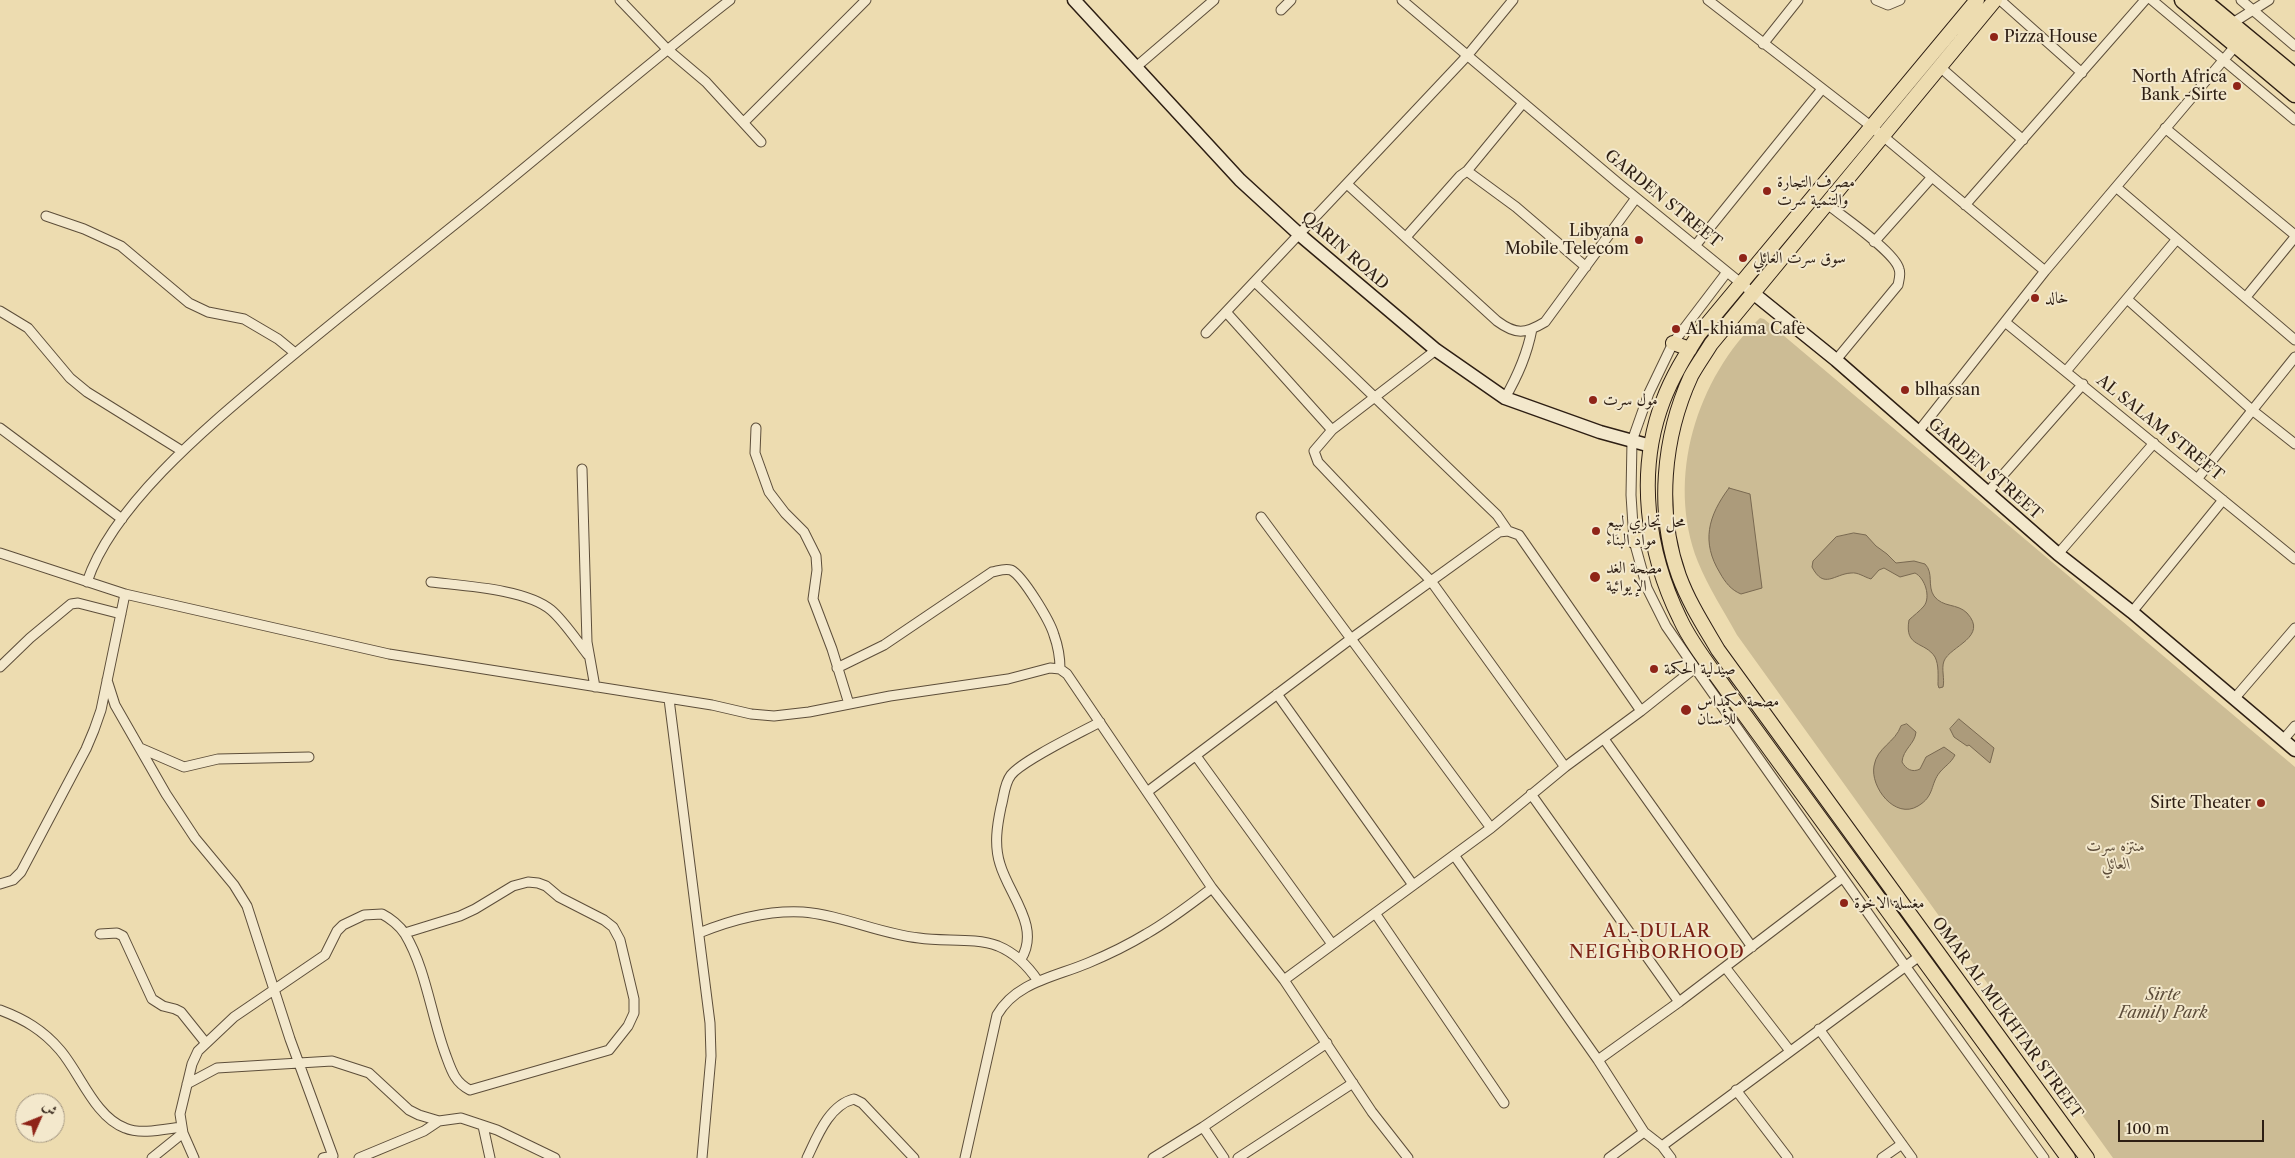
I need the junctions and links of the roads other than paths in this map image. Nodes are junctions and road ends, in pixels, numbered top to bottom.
1 (620, 0) edge
2 (730, 0) edge
3 (866, 0) edge
4 (1074, 0) edge
5 (1214, 0) edge
6 (1291, 0) edge
7 (1402, 0) edge
8 (1513, 0) edge
9 (1708, 0) edge
10 (1798, 0) edge
11 (1876, 0) edge
12 (1900, 0) edge
13 (1978, 0) edge
14 (1995, 0) edge
15 (2000, 0) edge
16 (2146, 0) edge
17 (2152, 0) edge
18 (2183, 0) edge
19 (2202, 0) edge
20 (2241, 0) edge
21 (2269, 0) edge
22 (1281, 10) dead end
23 (2253, 10) junction
24 (2231, 24) junction
25 (1763, 44) junction
26 (2236, 44) junction
27 (2295, 46) edge
28 (667, 49) junction
29 (1467, 56) junction
30 (2225, 60) junction
31 (1136, 67) junction
32 (1940, 67) junction
33 (2082, 73) junction
34 (2295, 77) edge
35 (1822, 89) junction
36 (2295, 94) edge
37 (1523, 103) junction
38 (2295, 120) edge
39 (744, 122) junction
40 (2165, 128) junction
41 (1877, 132) junction
42 (2023, 140) junction
43 (761, 142) dead end
44 (1468, 170) junction
45 (1932, 177) junction
46 (1825, 183) junction
47 (1347, 184) junction
48 (2116, 187) junction
49 (1836, 192) junction
50 (1636, 198) junction
51 (1827, 204) junction
52 (1964, 204) junction
53 (46, 216) dead end
54 (1300, 235) junction
55 (2295, 236) edge
56 (1406, 237) junction
57 (2177, 239) junction
58 (1874, 242) junction
59 (1695, 246) junction
60 (1586, 267) junction
61 (2045, 271) junction
62 (1727, 272) junction
63 (1255, 282) junction
64 (1741, 283) junction
65 (1753, 293) junction
66 (2246, 297) junction
67 (2127, 299) junction
68 (0, 311) edge
69 (1226, 312) junction
70 (2006, 322) junction
71 (1532, 329) junction
72 (1206, 333) dead end
73 (2295, 340) edge
74 (1673, 342) junction
75 (1690, 349) junction
76 (1436, 350) junction
77 (295, 353) junction
78 (2295, 357) edge
79 (1836, 360) junction
80 (2067, 370) junction
81 (2083, 384) junction
82 (1375, 397) junction
83 (1505, 398) junction
84 (2252, 410) junction
85 (0, 428) edge
86 (756, 428) dead end
87 (1332, 430) junction
88 (1918, 432) junction
89 (1632, 441) junction
90 (2154, 443) junction
91 (2295, 444) edge
92 (1651, 446) junction
93 (182, 451) junction
94 (582, 469) dead end
95 (2198, 478) junction
96 (1988, 492) junction
97 (2223, 500) junction
98 (1261, 517) dead end
99 (122, 519) junction
100 (1508, 531) junction
101 (1652, 538) junction
102 (1634, 541) junction
103 (0, 553) edge
104 (2058, 554) junction
105 (2295, 559) edge
106 (87, 582) junction
107 (431, 582) dead end
108 (1431, 582) junction
109 (125, 594) junction
110 (2132, 612) junction
111 (121, 614) junction
112 (2295, 628) edge
113 (1352, 638) junction
114 (589, 655) junction
115 (0, 667) edge
116 (838, 668) junction
117 (1695, 668) junction
118 (1060, 669) junction
119 (107, 680) junction
120 (595, 687) junction
121 (1277, 694) junction
122 (669, 699) junction
123 (2234, 699) junction
124 (849, 704) junction
125 (1641, 711) junction
126 (1100, 722) junction
127 (2295, 726) edge
128 (1604, 740) junction
129 (2284, 740) junction
130 (139, 748) junction
131 (2295, 750) edge
132 (1196, 756) junction
133 (309, 757) dead end
134 (1565, 767) junction
135 (1147, 792) junction
136 (1531, 794) junction
137 (1491, 828) junction
138 (1454, 855) junction
139 (1842, 878) junction
140 (1, 882) edge
141 (1413, 885) junction
142 (1212, 888) junction
143 (1375, 912) junction
144 (699, 932) junction
145 (404, 933) junction
146 (100, 934) dead end
147 (1332, 944) junction
148 (1752, 947) junction
149 (1921, 955) junction
150 (1021, 959) junction
151 (1725, 967) junction
152 (1906, 967) junction
153 (1284, 980) junction
154 (1038, 981) junction
155 (274, 990) junction
156 (1679, 1002) junction
157 (0, 1010) edge
158 (1819, 1029) junction
159 (205, 1042) junction
160 (1327, 1043) junction
161 (1790, 1051) junction
162 (1598, 1060) junction
163 (300, 1064) junction
164 (1353, 1083) junction
165 (187, 1084) junction
166 (1736, 1090) junction
167 (1504, 1103) dead end
168 (439, 1121) junction
169 (483, 1126) junction
170 (1203, 1127) junction
171 (182, 1130) junction
172 (1644, 1132) junction
173 (1902, 1144) junction
174 (1662, 1146) junction
175 (338, 1157) edge
176 (152, 1158) edge
177 (194, 1158) edge
178 (323, 1158) edge
179 (359, 1158) edge
180 (490, 1158) edge
181 (554, 1158) edge
182 (702, 1158) edge
183 (807, 1158) edge
184 (914, 1158) edge
185 (966, 1158) edge
186 (1153, 1158) edge
187 (1224, 1158) edge
188 (1238, 1158) edge
189 (1408, 1158) edge
190 (1609, 1158) edge
191 (1671, 1158) edge
192 (1788, 1158) edge
193 (1882, 1158) edge
194 (1912, 1158) edge
195 (2044, 1158) edge
196 (2068, 1158) edge
197 (2087, 1158) edge

1 - 28 street
2 - 28 street
3 - 39 street
4 - 31 main road, QARIN ROAD
5 - 31 street
6 - 22 street
7 - 29 street, GARDEN STREET
8 - 29 street
9 - 25 street
10 - 25 street
11 - 12 street
13 - 41 main road
14 - 32 main road, OMAR AL MUKHTAR STREET
15 - 33 street
16 - 33 street
17 - 30 street
18 - 26 highway
19 - 24 highway
20 - 23 street
21 - 23 street
23 - 24 street
23 - 27 street
24 - 34 highway
25 - 35 street
26 - 30 street
26 - 36 highway
28 - 39 street
28 - 77 street
29 - 37 street, GARDEN STREET
29 - 47 street
30 - 38 street
30 - 40 street
31 - 54 main road, QARIN ROAD
32 - 41 main road, OMAR AL MUKHTAR STREET
32 - 42 street
33 - 42 street
35 - 41 street
35 - 59 street
37 - 44 street
37 - 50 street, GARDEN STREET
39 - 43 street
40 - 48 street
40 - 55 street
41 - 45 street
41 - 46 main road
41 - 49 main road, OMAR AL MUKHTAR STREET
42 - 52 street
44 - 56 street
44 - 60 street
45 - 52 street
45 - 58 street
46 - 49 main road
46 - 64 main road
47 - 54 street
47 - 56 street
48 - 57 street
48 - 61 street
49 - 51 main road, OMAR AL MUKHTAR STREET
50 - 59 street, GARDEN STREET
50 - 60 street
51 - 58 street
51 - 65 main road, OMAR AL MUKHTAR STREET
52 - 61 street
53 - 77 street
54 - 63 street
54 - 76 main road, QARIN ROAD
55 - 66 street
56 - 71 street
57 - 66 street
57 - 67 street
58 - 79 street
59 - 62 street, GARDEN STREET
60 - 71 street
61 - 70 street
62 - 64 street, GARDEN STREET
62 - 74 street
63 - 69 street
63 - 82 street
64 - 65 street, GARDEN STREET
64 - 75 main road
65 - 79 main road, GARDEN STREET
65 - 197 main road, OMAR AL MUKHTAR STREET
66 - 73 street
67 - 80 street
67 - 84 street
68 - 93 street
69 - 72 street
69 - 87 street
70 - 80 street, AL SALAM STREET
70 - 88 street
71 - 83 street
74 - 75 main road
74 - 89 street
75 - 92 main road
76 - 82 street
76 - 83 main road, QARIN ROAD
77 - 93 street
78 - 84 street
79 - 88 main road, GARDEN STREET
80 - 81 street, AL SALAM STREET
81 - 90 street, AL SALAM STREET
81 - 96 street
82 - 87 street
82 - 100 street
83 - 89 main road, QARIN ROAD
84 - 91 street
84 - 95 street
85 - 99 street
86 - 116 street
87 - 108 street
88 - 96 main road, GARDEN STREET
89 - 92 main road, QARIN ROAD
89 - 102 street
90 - 95 street, AL SALAM STREET
90 - 104 street
92 - 101 main road
93 - 99 street
94 - 114 street
95 - 97 street, AL SALAM STREET
96 - 104 main road, GARDEN STREET
97 - 105 street, AL SALAM STREET
97 - 110 street
98 - 113 street
99 - 106 street
100 - 108 street
100 - 125 street
101 - 102 main road
101 - 149 main road
102 - 117 street
103 - 106 street
104 - 110 main road, GARDEN STREET
106 - 109 street
107 - 114 street
108 - 113 street
108 - 134 street
109 - 111 street
109 - 120 street
110 - 123 main road, GARDEN STREET
111 - 115 street
111 - 119 street
112 - 123 street
113 - 121 street
113 - 137 street
114 - 120 street
116 - 118 street
116 - 124 street
117 - 125 street
117 - 139 street
118 - 124 street
118 - 126 street
119 - 130 street
119 - 140 street
120 - 122 street
121 - 132 street
121 - 141 street
122 - 124 street
122 - 144 street
123 - 129 main road, GARDEN STREET
125 - 128 street
126 - 135 street
126 - 150 street
127 - 129 street
128 - 134 street
128 - 148 street
129 - 131 main road, GARDEN STREET
130 - 133 street
130 - 155 street
132 - 135 street
132 - 147 street
134 - 136 street
135 - 142 street
136 - 137 street
136 - 156 street
137 - 138 street
138 - 141 street
138 - 162 street
139 - 148 street
139 - 152 street
141 - 143 street
142 - 153 street
142 - 154 street
143 - 147 street
143 - 167 street
144 - 150 street
144 - 182 street
145 - 145 street
145 - 155 street
146 - 159 street
147 - 153 street
148 - 151 street
149 - 152 street
149 - 196 main road
150 - 154 street
151 - 156 street
151 - 161 street
152 - 158 street
152 - 195 street
153 - 160 street
154 - 185 street
155 - 159 street
155 - 163 street
156 - 162 street
157 - 171 street
158 - 161 street
158 - 173 street
159 - 165 street
160 - 164 street
160 - 170 street
161 - 166 street
162 - 172 street
163 - 165 street
163 - 168 street
163 - 175 street
164 - 188 street
164 - 189 street
165 - 171 street
166 - 174 street
166 - 192 street
168 - 169 street
168 - 179 street
169 - 180 street
169 - 181 street
170 - 186 street
170 - 187 street
171 - 176 street
171 - 177 street
172 - 174 street
172 - 190 street
173 - 193 street
173 - 194 street
174 - 191 street
175 - 178 street
183 - 184 street

